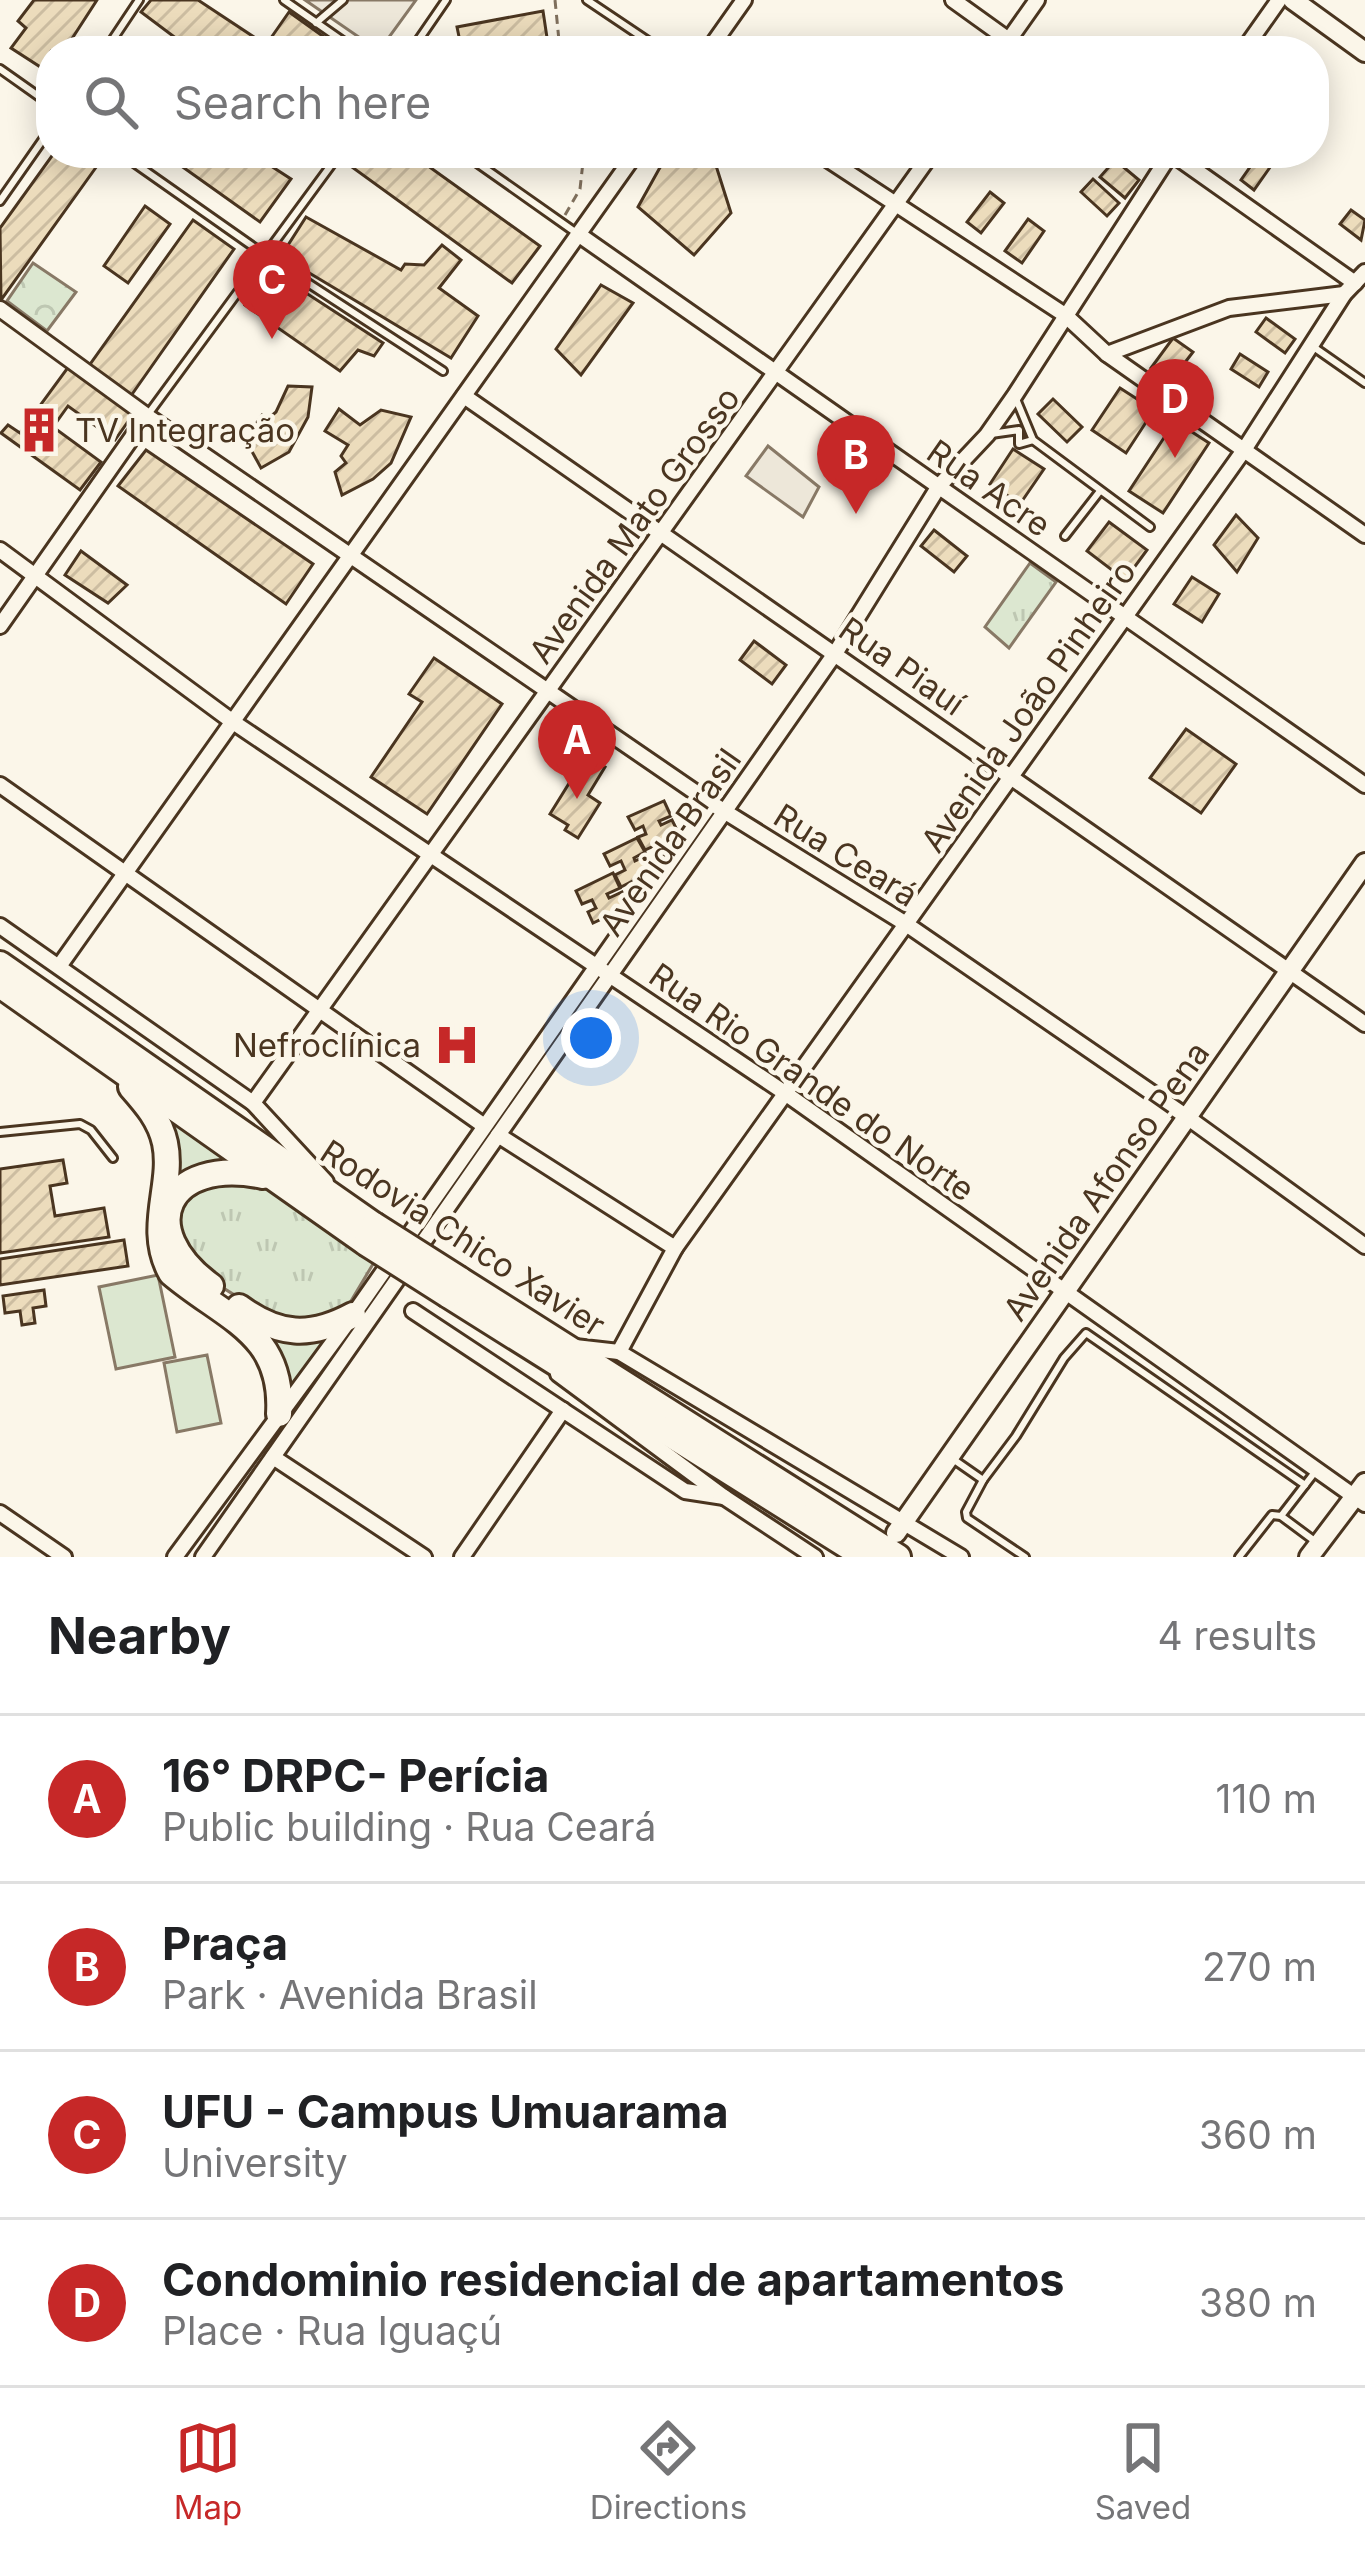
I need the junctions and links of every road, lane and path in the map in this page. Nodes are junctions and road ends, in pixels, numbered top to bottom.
1 (139, 0) edge
2 (284, 0) edge
3 (343, 0) edge
4 (446, 0) edge
5 (555, 0) edge
6 (587, 0) edge
7 (744, 0) edge
8 (953, 0) edge
9 (1037, 0) edge
10 (1280, 0) edge
11 (1293, 0) edge
12 (316, 22) junction
13 (115, 36) edge
14 (336, 36) edge
15 (421, 36) edge
16 (559, 36) edge
17 (642, 36) edge
18 (719, 36) edge
19 (995, 36) edge
20 (1011, 36) edge
21 (1254, 36) edge
22 (1365, 52) edge
23 (0, 70) edge
24 (36, 95) edge
25 (36, 149) edge
26 (140, 168) edge
27 (329, 168) edge
28 (485, 168) edge
29 (582, 168) edge
30 (625, 168) edge
31 (840, 168) edge
32 (922, 168) edge
33 (1161, 168) edge
34 (1192, 168) edge
35 (0, 201) edge
36 (896, 207) junction
37 (562, 222) junction
38 (578, 234) junction
39 (265, 255) junction
40 (1357, 285) edge
41 (0, 309) edge
42 (1065, 315) junction
43 (1312, 345) junction
44 (1107, 354) junction
45 (442, 370) dead end
46 (777, 373) junction
47 (1365, 383) edge
48 (1015, 395) junction
49 (464, 396) junction
50 (147, 416) junction
51 (987, 435) junction
52 (1033, 440) junction
53 (1244, 450) junction
54 (939, 486) junction
55 (1101, 491) junction
56 (1150, 527) dead end
57 (662, 532) junction
58 (1365, 535) edge
59 (1066, 536) dead end
60 (0, 550) edge
61 (352, 554) junction
62 (37, 577) junction
63 (1125, 616) junction
64 (0, 626) edge
65 (836, 652) junction
66 (550, 689) junction
67 (233, 722) junction
68 (1011, 776) junction
69 (0, 785) edge
70 (1365, 785) edge
71 (718, 807) junction
72 (431, 854) junction
73 (1365, 862) edge
74 (124, 874) junction
75 (906, 924) junction
76 (0, 926) edge
77 (0, 964) edge
78 (60, 965) junction
79 (594, 965) junction
80 (1289, 971) junction
81 (610, 975) junction
82 (0, 985) edge
83 (0, 996) edge
84 (318, 1012) junction
85 (51, 1020) junction
86 (1365, 1024) edge
87 (105, 1059) junction
88 (785, 1094) junction
89 (253, 1103) junction
90 (1187, 1117) junction
91 (483, 1125) junction
92 (0, 1132) edge
93 (498, 1135) junction
94 (113, 1158) dead end
95 (273, 1178) junction
96 (350, 1208) junction
97 (370, 1234) junction
98 (1365, 1246) edge
99 (675, 1248) junction
100 (454, 1287) junction
101 (1066, 1292) junction
102 (412, 1311) dead end
103 (353, 1315) junction
104 (569, 1346) junction
105 (532, 1350) junction
106 (619, 1352) junction
107 (563, 1410) junction
108 (279, 1414) junction
109 (273, 1457) junction
110 (950, 1457) junction
111 (1318, 1470) junction
112 (983, 1480) junction
113 (1305, 1485) junction
114 (1362, 1494) edge
115 (724, 1497) junction
116 (0, 1513) edge
117 (1281, 1516) junction
118 (900, 1538) edge
119 (1314, 1550) edge
120 (64, 1557) edge
121 (175, 1557) edge
122 (203, 1557) edge
123 (424, 1557) edge
124 (462, 1557) edge
125 (815, 1557) edge
126 (865, 1557) edge
127 (962, 1557) edge
128 (1024, 1557) edge
129 (1239, 1557) edge

1 - 13 lane
2 - 12 lane
3 - 12 lane
4 - 15 lane
5 - 16 path
6 - 17 lane
7 - 18 street
8 - 19 street
9 - 20 street
10 - 21 street
11 - 22 street
12 - 14 lane
23 - 24 lane
25 - 35 lane
26 - 39 lane
27 - 39 lane
28 - 37 lane, Rua Acre
29 - 37 path
30 - 38 street
31 - 36 street
32 - 36 street, Avenida Mato Grosso
33 - 42 street, Avenida Brasil
34 - 40 street
36 - 42 street
36 - 46 street, Avenida Mato Grosso
37 - 38 lane, Rua Acre
38 - 46 street, Rua Acre
38 - 49 street
39 - 45 lane
39 - 50 lane
40 - 43 street, Avenida João Pinheiro
40 - 44 street
41 - 50 street, Rua Ceará
42 - 44 street
42 - 48 street, Avenida Brasil
43 - 47 lane
43 - 53 street, Avenida João Pinheiro
44 - 53 street
46 - 54 street, Rua Acre
46 - 57 street, Avenida Mato Grosso
48 - 51 street, Avenida Brasil
48 - 52 lane
49 - 57 street, Rua Piauí
49 - 61 street
50 - 61 street, Rua Ceará
50 - 62 street
51 - 52 lane
51 - 54 street, Avenida Brasil
52 - 55 lane
53 - 58 street
53 - 63 street, Avenida João Pinheiro
54 - 63 street, Rua Acre
54 - 65 street, Avenida Brasil
55 - 56 lane
55 - 59 lane
57 - 65 street, Rua Piauí
57 - 66 street, Avenida Mato Grosso
60 - 62 street, Rua Rio Grande do Norte
61 - 66 street, Rua Ceará
61 - 67 street
62 - 64 street
62 - 67 street, Rua Rio Grande do Norte
63 - 68 street, Avenida João Pinheiro
63 - 70 street, Rua Acre
65 - 68 street, Rua Piauí
65 - 71 street, Avenida Brasil
66 - 71 street, Rua Ceará
66 - 72 street, Avenida Mato Grosso
67 - 72 street, Rua Rio Grande do Norte
67 - 74 street
68 - 75 street, Avenida João Pinheiro
68 - 80 street, Rua Piauí
69 - 74 street
71 - 75 street, Rua Ceará
71 - 79 street, Avenida Brasil
71 - 81 street, Avenida Brasil
72 - 79 street, Rua Rio Grande do Norte
72 - 84 street, Avenida Mato Grosso
73 - 80 street, Avenida Afonso Pena
74 - 78 street
74 - 84 street
75 - 88 street, Avenida João Pinheiro
75 - 90 street, Rua Ceará
76 - 78 street
77 - 96 highway, Rodovia Chico Xavier
78 - 89 street
79 - 81 street, Rua Rio Grande do Norte
79 - 91 street, Avenida Brasil
80 - 86 street, Rua Piauí
80 - 90 street, Avenida Afonso Pena
81 - 88 street, Rua Rio Grande do Norte
81 - 93 street, Avenida Brasil
82 - 85 highway, Rodovia Chico Xavier
83 - 85 highway
84 - 89 street, Avenida Mato Grosso
84 - 91 street
85 - 87 highway, Rodovia Chico Xavier
87 - 95 highway, Rodovia Chico Xavier
87 - 108 highway
88 - 99 street, Avenida João Pinheiro
88 - 101 street, Rua Rio Grande do Norte
89 - 96 street
90 - 98 street, Rua Ceará
90 - 101 street, Avenida Afonso Pena
91 - 103 street, Avenida Brasil
92 - 94 lane
93 - 99 street
93 - 109 street, Avenida Brasil
95 - 97 highway, Rodovia Chico Xavier
95 - 103 highway
96 - 97 highway, Rodovia Chico Xavier
97 - 100 highway, Rodovia Chico Xavier, bridge
99 - 106 street, Avenida João Pinheiro
100 - 104 highway, Rodovia Chico Xavier
100 - 105 highway, Rodovia Chico Xavier
101 - 110 street, Avenida Afonso Pena
101 - 111 street, Rua Rio Grande do Norte
102 - 107 street
103 - 108 street, Avenida Brasil
104 - 106 street
104 - 118 highway, Rodovia Chico Xavier
105 - 115 street
105 - 126 highway, Rodovia Chico Xavier
106 - 118 street
107 - 115 street
107 - 124 street
108 - 121 street, Avenida Brasil
109 - 122 street, Avenida Brasil
109 - 123 street
110 - 112 lane
110 - 118 street, Avenida Afonso Pena
111 - 113 lane
111 - 114 street, Rua Rio Grande do Norte
112 - 113 lane
112 - 128 lane
113 - 117 lane
114 - 119 street
115 - 125 street
116 - 120 street
117 - 119 lane
117 - 129 lane
118 - 127 street

